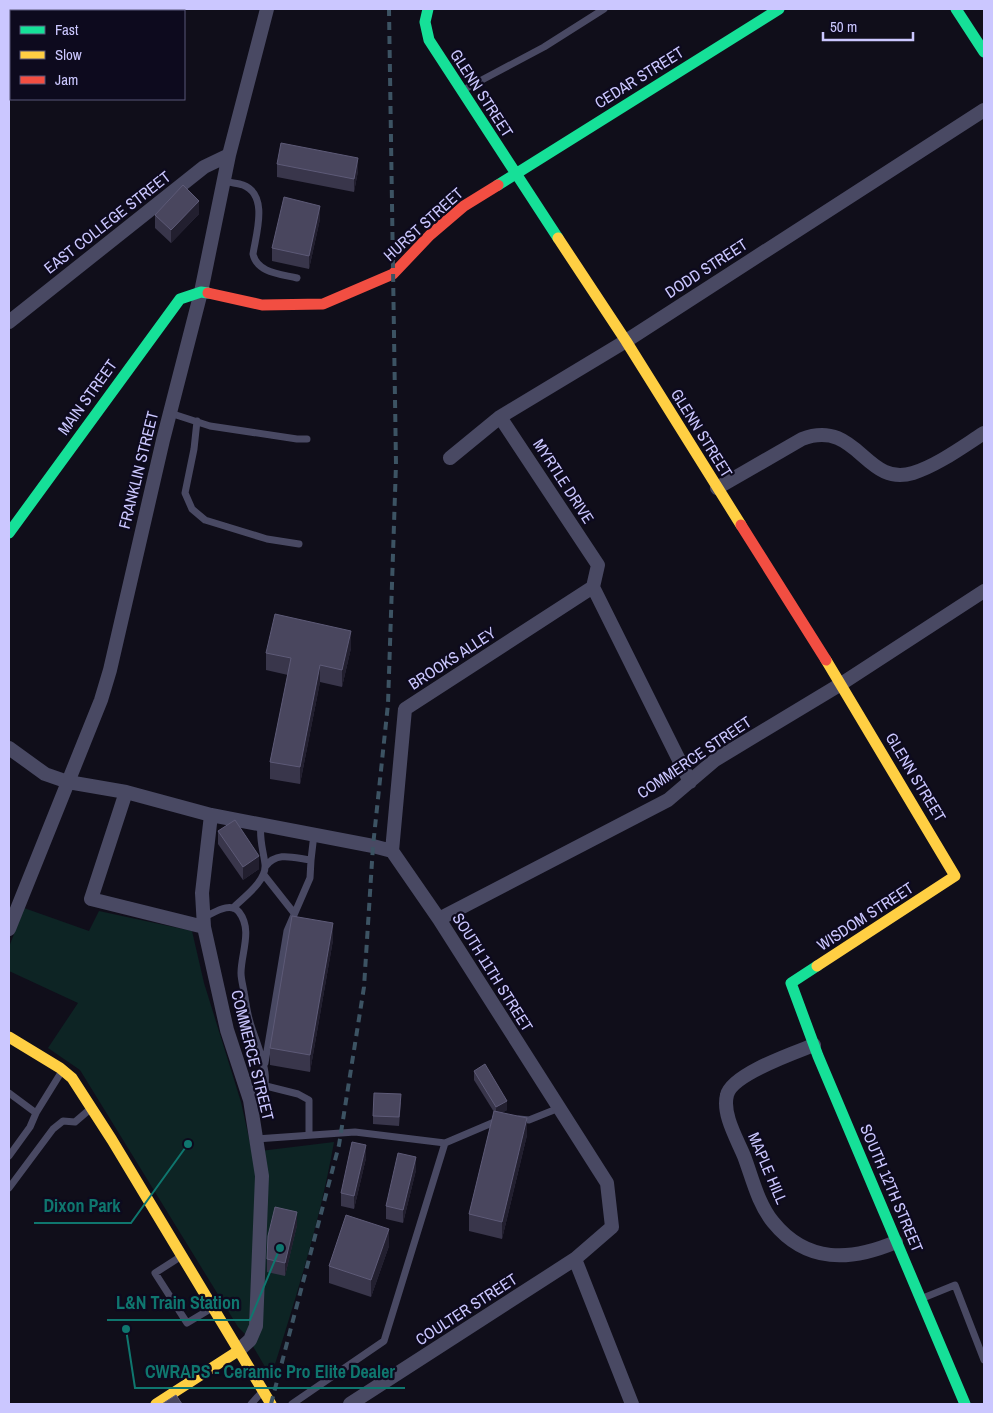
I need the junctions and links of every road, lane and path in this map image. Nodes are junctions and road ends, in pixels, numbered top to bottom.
1 (267, 9) edge
2 (428, 9) edge
3 (604, 9) edge
4 (779, 9) edge
5 (956, 9) edge
6 (984, 52) edge
7 (461, 91) junction
8 (984, 110) edge
9 (229, 155) junction
10 (516, 173) junction
11 (224, 181) junction
12 (297, 278) dead end
13 (201, 292) junction
14 (9, 322) edge
15 (626, 341) junction
16 (170, 413) junction
17 (500, 417) junction
18 (197, 421) junction
19 (984, 433) edge
20 (307, 439) dead end
21 (450, 458) dead end
22 (717, 488) junction
23 (10, 529) edge
24 (299, 544) dead end
25 (593, 587) junction
26 (984, 592) edge
27 (841, 684) junction
28 (9, 748) edge
29 (68, 782) junction
30 (690, 782) junction
31 (126, 792) junction
32 (211, 815) junction
33 (261, 824) junction
34 (314, 834) junction
35 (392, 851) junction
36 (311, 860) junction
37 (266, 866) junction
38 (264, 875) junction
39 (955, 876) joint
40 (233, 908) junction
41 (294, 914) junction
42 (439, 919) junction
43 (204, 922) junction
44 (9, 929) edge
45 (791, 983) joint
46 (9, 1036) edge
47 (814, 1045) junction
48 (265, 1066) junction
49 (63, 1070) junction
50 (266, 1086) junction
51 (9, 1094) edge
52 (250, 1100) junction
53 (558, 1108) junction
54 (92, 1109) junction
55 (36, 1113) junction
56 (309, 1136) junction
57 (256, 1139) junction
58 (445, 1143) junction
59 (9, 1156) edge
60 (9, 1188) edge
61 (896, 1242) junction
62 (182, 1256) junction
63 (575, 1259) junction
64 (921, 1299) junction
65 (213, 1308) junction
66 (238, 1351) junction
67 (984, 1360) edge
68 (263, 1391) junction
69 (156, 1404) edge
70 (251, 1404) edge
71 (271, 1404) edge
72 (292, 1404) edge
73 (350, 1404) edge
74 (632, 1404) edge
75 (965, 1404) edge

1 - 9 street, FRANKLIN STREET
2 - 7 street, GLENN STREET
3 - 7 lane
4 - 10 street, CEDAR STREET
5 - 6 street
7 - 10 street, GLENN STREET
8 - 15 street, DODD STREET
9 - 11 street, FRANKLIN STREET
9 - 14 street, EAST COLLEGE STREET
10 - 13 street, HURST STREET
10 - 15 street, GLENN STREET
11 - 12 lane
11 - 13 street, FRANKLIN STREET
13 - 16 street, FRANKLIN STREET
13 - 23 street, MAIN STREET
15 - 17 street, DODD STREET
15 - 22 street, GLENN STREET
16 - 18 lane
16 - 29 street, FRANKLIN STREET
17 - 21 street, DODD STREET
17 - 25 street, MYRTLE DRIVE
18 - 20 lane
18 - 24 lane
19 - 22 street
22 - 27 street, GLENN STREET
25 - 30 street
25 - 35 street, BROOKS ALLEY
26 - 27 street, COMMERCE STREET
27 - 30 street, COMMERCE STREET
27 - 39 street, GLENN STREET
28 - 29 street
29 - 31 street
29 - 44 street, FRANKLIN STREET
30 - 42 street, COMMERCE STREET
31 - 32 street
31 - 43 street
32 - 33 street
32 - 43 street, COMMERCE STREET
33 - 34 street
33 - 37 lane
34 - 35 street
34 - 36 lane
35 - 42 street, SOUTH 11TH STREET
36 - 37 lane
36 - 41 lane
37 - 38 lane
38 - 40 lane
38 - 41 lane
39 - 45 street, WISDOM STREET
40 - 43 lane
40 - 48 lane
41 - 48 lane
42 - 53 street, SOUTH 11TH STREET
43 - 52 street, COMMERCE STREET
45 - 47 street, SOUTH 12TH STREET
46 - 49 street
47 - 61 street, SOUTH 12TH STREET
47 - 61 street, MAPLE HILL
48 - 50 lane
49 - 54 street
49 - 55 lane
50 - 52 lane
50 - 56 lane
51 - 55 lane
52 - 57 street, COMMERCE STREET
53 - 58 lane
53 - 63 street, SOUTH 11TH STREET
54 - 60 lane
54 - 62 street
55 - 59 lane
56 - 57 lane
56 - 58 lane
57 - 66 street, COMMERCE STREET
58 - 72 lane
61 - 64 street, SOUTH 12TH STREET
62 - 65 street
62 - 65 lane
63 - 73 street, COULTER STREET
63 - 74 street
64 - 67 lane
64 - 75 street, SOUTH 12TH STREET
65 - 66 street
66 - 68 street
66 - 69 street, COMMERCE STREET
68 - 70 lane
68 - 71 street

